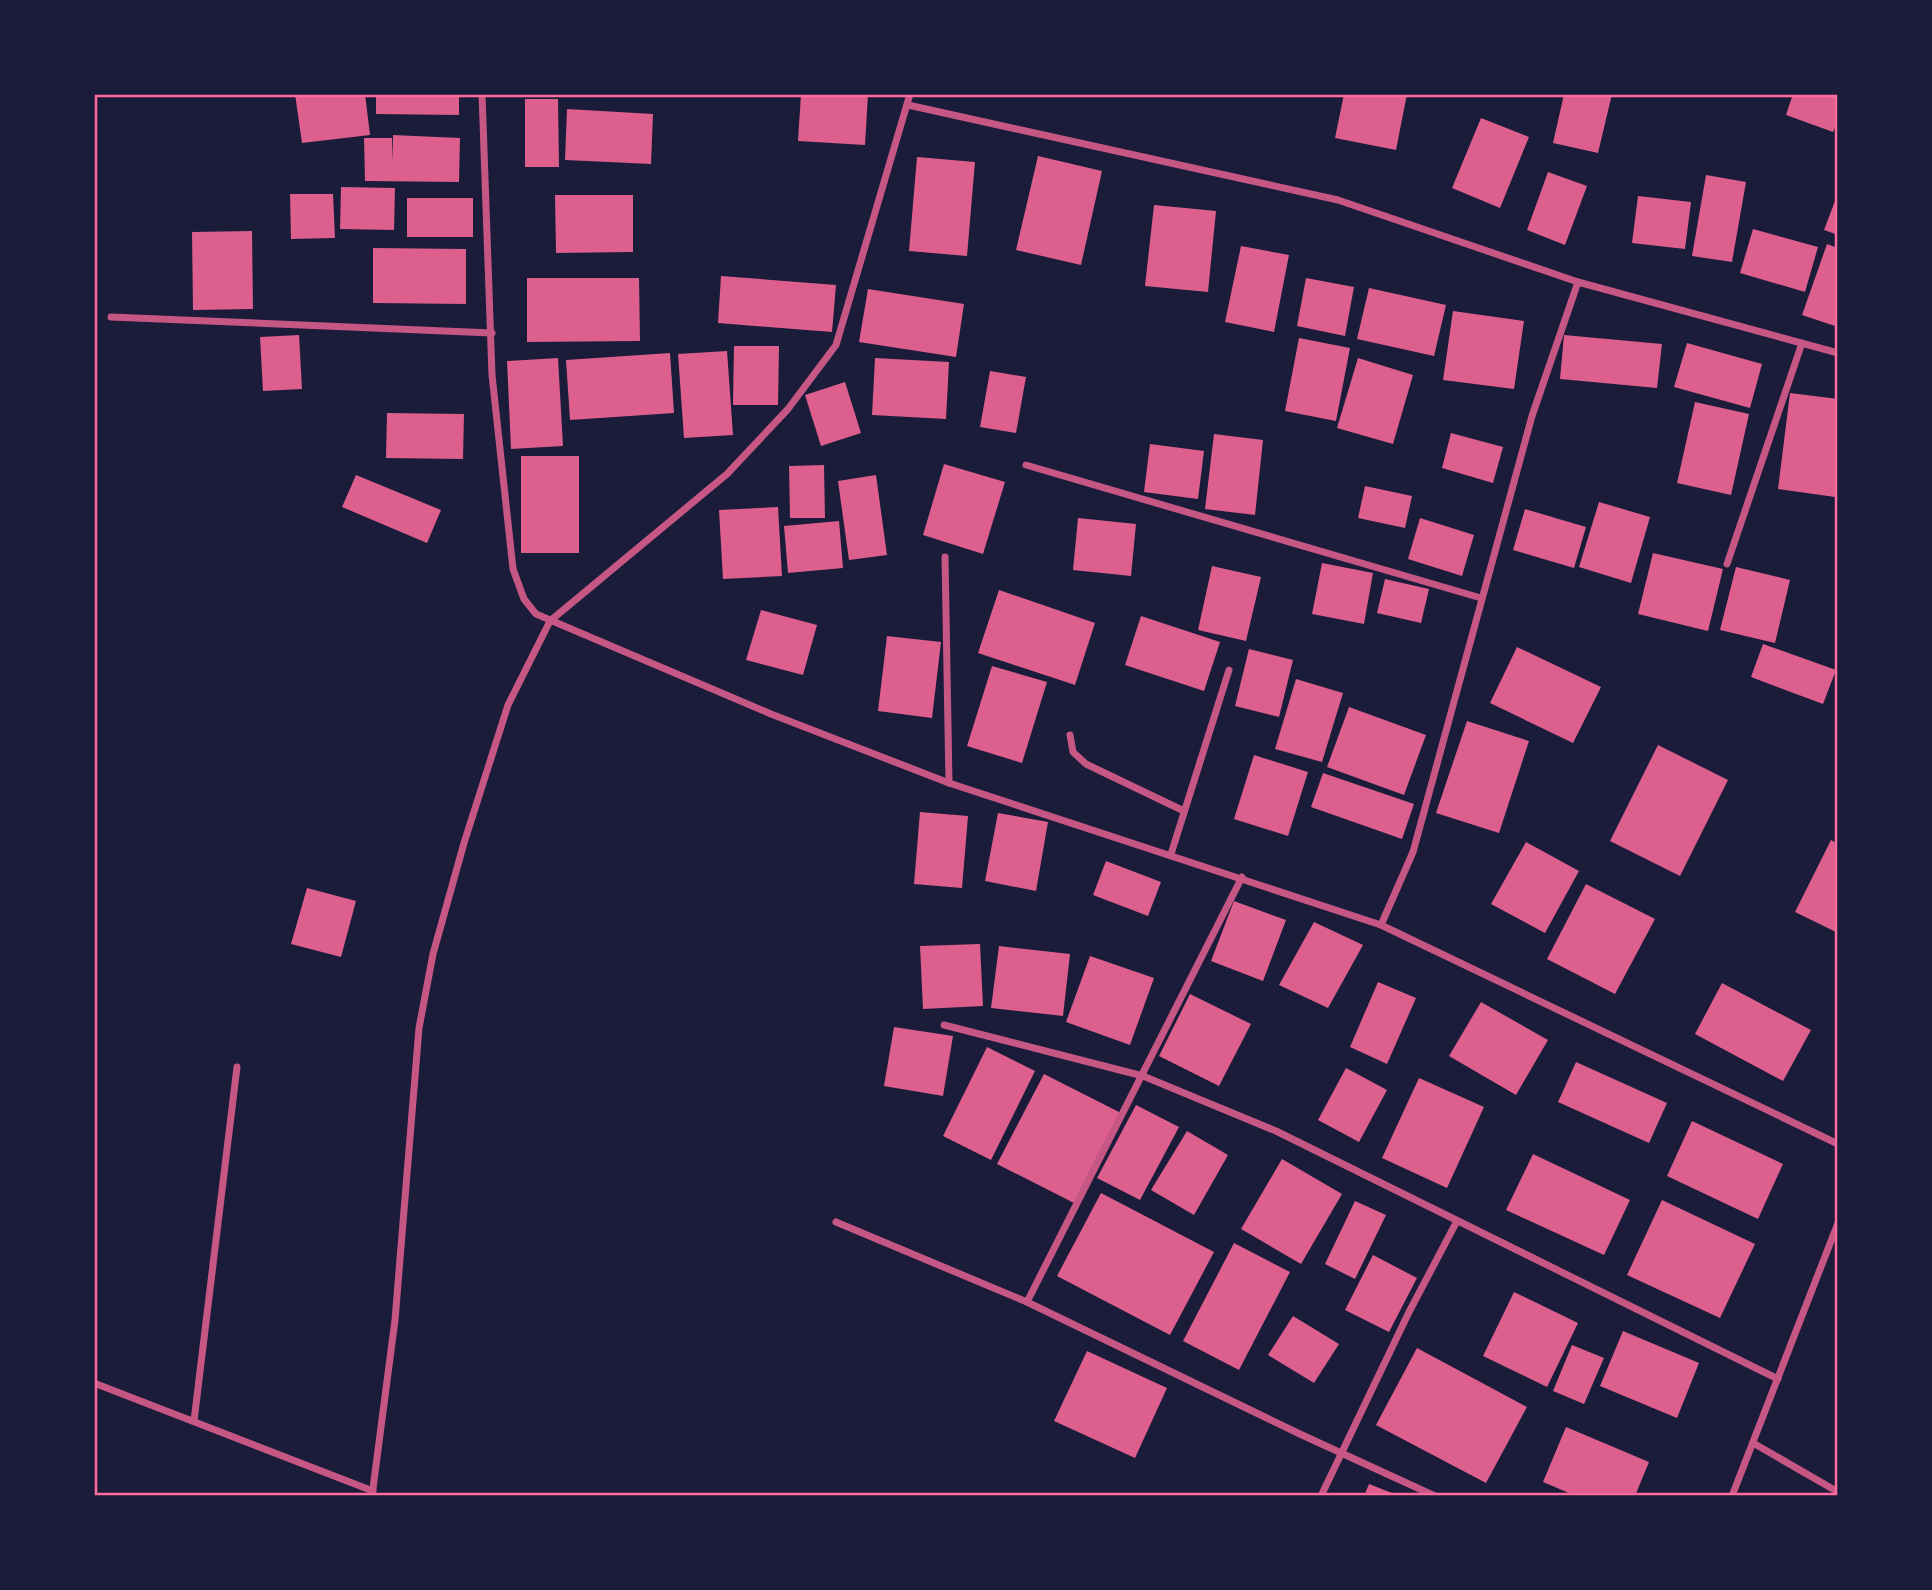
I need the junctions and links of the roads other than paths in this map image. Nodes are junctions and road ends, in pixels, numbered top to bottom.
1 (482, 94) edge
2 (910, 94) edge
3 (908, 105) junction
4 (1578, 282) junction
5 (111, 317) dead end
6 (492, 333) junction
7 (1802, 343) junction
8 (1838, 353) edge
9 (1026, 465) dead end
10 (945, 557) dead end
11 (1727, 564) dead end
12 (1481, 598) junction
13 (550, 621) junction
14 (1229, 670) dead end
15 (1070, 735) dead end
16 (949, 783) junction
17 (1184, 811) junction
18 (1171, 854) junction
19 (1242, 877) junction
20 (1381, 925) junction
21 (944, 1025) dead end
22 (237, 1067) dead end
23 (1143, 1076) junction
24 (1838, 1144) edge
25 (836, 1222) dead end
26 (1457, 1222) junction
27 (1838, 1223) edge
28 (1027, 1301) junction
29 (1778, 1379) junction
30 (94, 1382) edge
31 (194, 1421) junction
32 (1753, 1443) junction
33 (1342, 1453) junction
34 (1838, 1492) edge
35 (372, 1493) edge
36 (1321, 1496) edge
37 (1435, 1496) edge
38 (1732, 1496) edge

1 - 6 street
2 - 3 street
3 - 4 street
3 - 13 street
4 - 7 street
4 - 12 street
5 - 6 street
6 - 13 street
7 - 8 street
7 - 11 street
9 - 12 street
10 - 16 street
12 - 20 street
13 - 16 street
13 - 35 street
14 - 17 street
15 - 17 street
16 - 18 street
17 - 18 street
18 - 19 street
19 - 20 street
19 - 23 street
20 - 24 street
21 - 23 street
22 - 31 street
23 - 26 street
23 - 28 street
25 - 28 street
26 - 29 street
26 - 33 street
27 - 29 street
28 - 33 street
29 - 32 street
30 - 31 street
31 - 35 street
32 - 34 street
32 - 38 street
33 - 36 street
33 - 37 street

